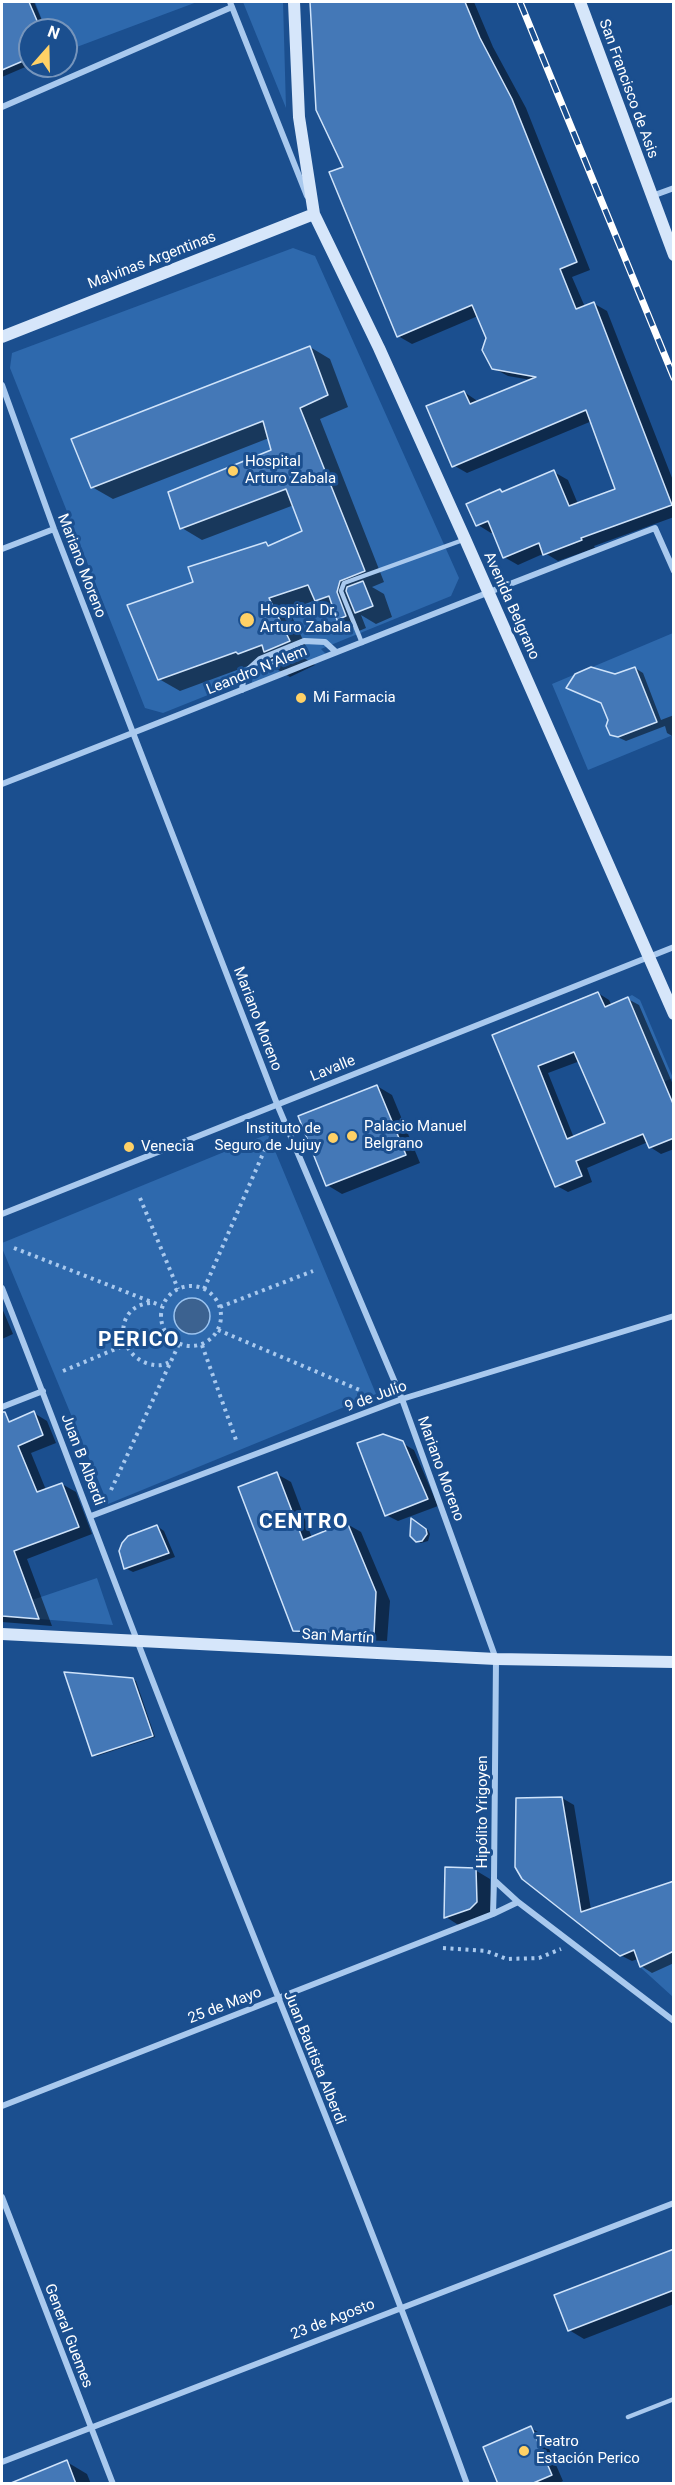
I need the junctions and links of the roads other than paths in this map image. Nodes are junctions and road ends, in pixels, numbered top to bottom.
1 (294, 2) edge
2 (580, 2) edge
3 (231, 4) edge
4 (2, 107) edge
5 (674, 188) edge
6 (651, 196) junction
7 (314, 214) junction
8 (674, 255) edge
9 (2, 337) edge
10 (2, 384) edge
11 (54, 529) junction
12 (465, 539) junction
13 (2, 549) edge
14 (674, 571) edge
15 (488, 591) junction
16 (362, 643) junction
17 (336, 652) junction
18 (242, 690) junction
19 (134, 733) junction
20 (2, 784) edge
21 (674, 947) edge
22 (648, 957) junction
23 (674, 1014) edge
24 (277, 1104) junction
25 (2, 1214) edge
26 (2, 1288) edge
27 (674, 1316) edge
28 (43, 1390) junction
29 (402, 1399) junction
30 (2, 1407) edge
31 (91, 1516) junction
32 (2, 1634) edge
33 (137, 1642) junction
34 (496, 1659) junction
35 (674, 1662) edge
36 (494, 1880) junction
37 (519, 1902) junction
38 (493, 1914) junction
39 (278, 1998) junction
40 (674, 2021) edge
41 (2, 2106) edge
42 (2, 2197) edge
43 (674, 2203) edge
44 (402, 2306) junction
45 (674, 2398) edge
46 (628, 2417) dead end
47 (91, 2428) junction
48 (2, 2463) edge
49 (113, 2484) edge
50 (466, 2484) edge

1 - 7 street, Avenida Belgrano
2 - 6 street, San Francisco de Asis
3 - 4 street
3 - 7 street
5 - 6 street
6 - 8 street, San Francisco de Asis
7 - 9 street, Malvinas Argentinas
7 - 12 street, Avenida Belgrano
10 - 11 street, Mariano Moreno
11 - 13 street
11 - 19 street, Mariano Moreno
12 - 15 street, Avenida Belgrano
12 - 16 lane
14 - 15 street, Leandro N Alem
15 - 16 street, Leandro N Alem
15 - 22 street, Avenida Belgrano
16 - 17 street, Leandro N Alem
17 - 18 street, Leandro N Alem
17 - 18 street
18 - 19 street, Leandro N Alem
19 - 20 street, Leandro N Alem
19 - 24 street, Mariano Moreno
21 - 22 street, Lavalle
22 - 23 street, Avenida Belgrano
22 - 24 street, Lavalle
24 - 25 street, Lavalle
24 - 29 street, Mariano Moreno
26 - 28 street, Juan B Alberdi
27 - 29 street, 9 de Julio
28 - 30 street
28 - 31 street, Juan B Alberdi
29 - 31 street, 9 de Julio
29 - 34 street, Mariano Moreno
31 - 33 street, Juan B Alberdi
32 - 33 street, San Martín
33 - 34 street, San Martín
33 - 39 street, Juan Bautista Alberdi
34 - 35 street, San Martín
34 - 36 street, Hipólito Yrigoyen
36 - 37 street, Hipólito Yrigoyen
36 - 38 street
37 - 38 street, 25 de Mayo
37 - 40 street, Hipólito Yrigoyen
38 - 39 street, 25 de Mayo
39 - 41 street, 25 de Mayo
39 - 44 street, Juan Bautista Alberdi
42 - 47 street, General Guemes
43 - 44 street, 23 de Agosto
44 - 47 street, 23 de Agosto
44 - 50 street, Juan Bautista Alberdi
45 - 46 lane
47 - 48 street, 23 de Agosto
47 - 49 street, General Guemes

